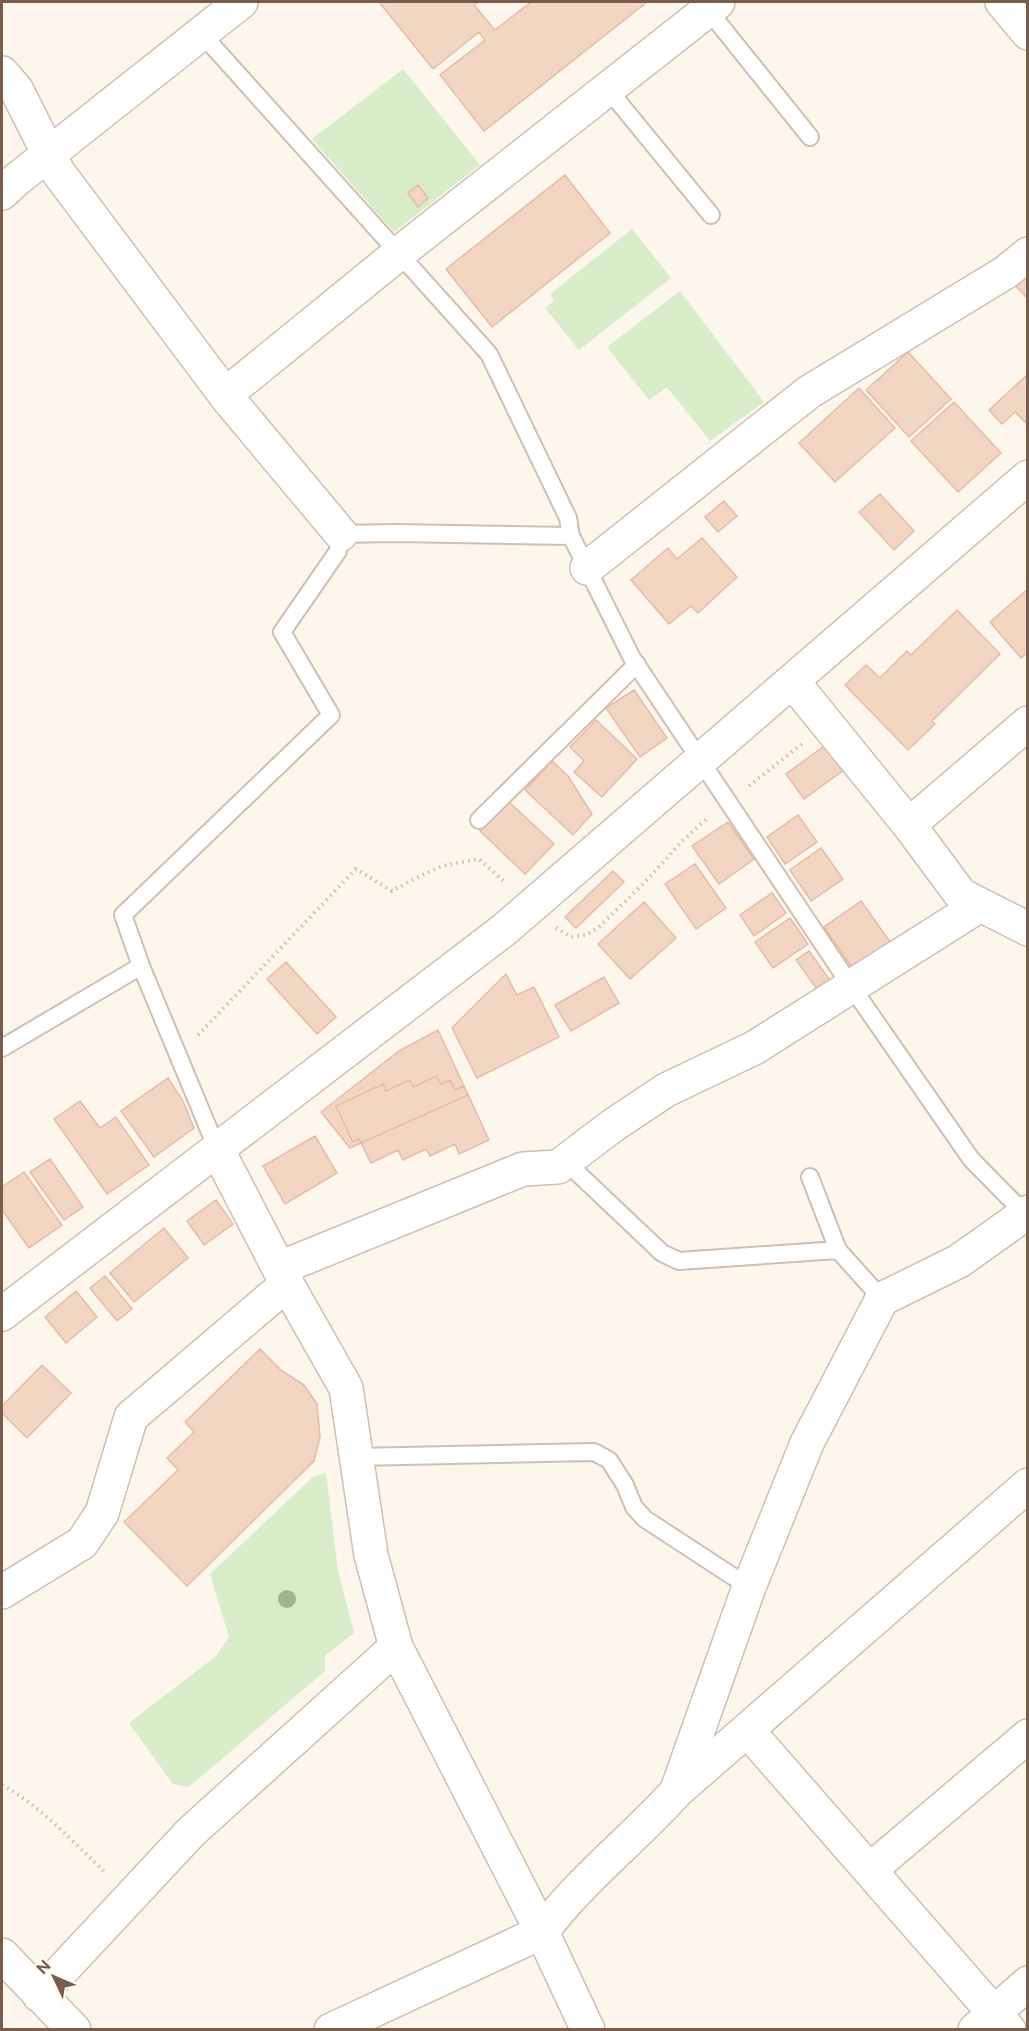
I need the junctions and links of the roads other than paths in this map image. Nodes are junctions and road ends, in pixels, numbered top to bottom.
1 (241, 2) edge
2 (1002, 2) edge
3 (713, 6) edge
4 (201, 33) junction
5 (1028, 33) edge
6 (2, 74) edge
7 (607, 88) junction
8 (810, 137) dead end
9 (50, 153) junction
10 (2, 194) edge
11 (711, 215) dead end
12 (398, 254) junction
13 (1028, 254) edge
14 (225, 395) junction
15 (1028, 477) edge
16 (341, 534) junction
17 (571, 536) junction
18 (587, 568) junction
19 (637, 664) junction
20 (793, 682) junction
21 (1028, 723) edge
22 (702, 761) junction
23 (479, 819) dead end
24 (909, 825) junction
25 (980, 905) junction
26 (1028, 929) edge
27 (141, 966) junction
28 (850, 986) junction
29 (2, 1048) edge
30 (217, 1149) junction
31 (566, 1162) junction
32 (810, 1177) dead end
33 (1026, 1213) edge
34 (838, 1250) junction
35 (283, 1276) junction
36 (882, 1299) junction
37 (2, 1314) edge
38 (356, 1457) junction
39 (1028, 1485) edge
40 (749, 1587) junction
41 (2, 1593) edge
42 (396, 1647) junction
43 (747, 1730) junction
44 (1028, 1736) edge
45 (677, 1791) junction
46 (870, 1870) junction
47 (542, 1932) junction
48 (2, 1955) edge
49 (1028, 1983) edge
50 (39, 1995) junction
51 (992, 2024) edge
52 (74, 2030) edge
53 (330, 2030) edge
54 (588, 2030) edge

1 - 4 street
2 - 5 street
3 - 7 street
3 - 8 lane
4 - 9 street
4 - 12 lane
6 - 9 street
7 - 11 lane
7 - 12 street
9 - 10 street
9 - 14 street
12 - 14 street
12 - 17 lane
13 - 18 street
14 - 16 street
15 - 20 street
16 - 17 lane
16 - 27 lane
17 - 18 lane
18 - 19 lane
19 - 22 lane
19 - 23 lane
20 - 22 street
20 - 24 street
21 - 24 street
22 - 28 lane
22 - 30 street
24 - 25 street
25 - 26 street
25 - 28 street
27 - 29 lane
27 - 30 lane
28 - 31 street
28 - 33 lane
30 - 35 street
30 - 37 street
31 - 34 lane
31 - 35 street
32 - 34 lane
33 - 36 street
34 - 36 lane
35 - 38 street
35 - 41 street
36 - 40 street
38 - 40 lane
38 - 42 street
39 - 43 street
40 - 45 street
42 - 47 street
42 - 50 street
43 - 45 street
43 - 46 street
44 - 46 street
45 - 47 street
46 - 51 street
47 - 53 street
47 - 54 street
48 - 50 street
49 - 51 street
50 - 52 street

